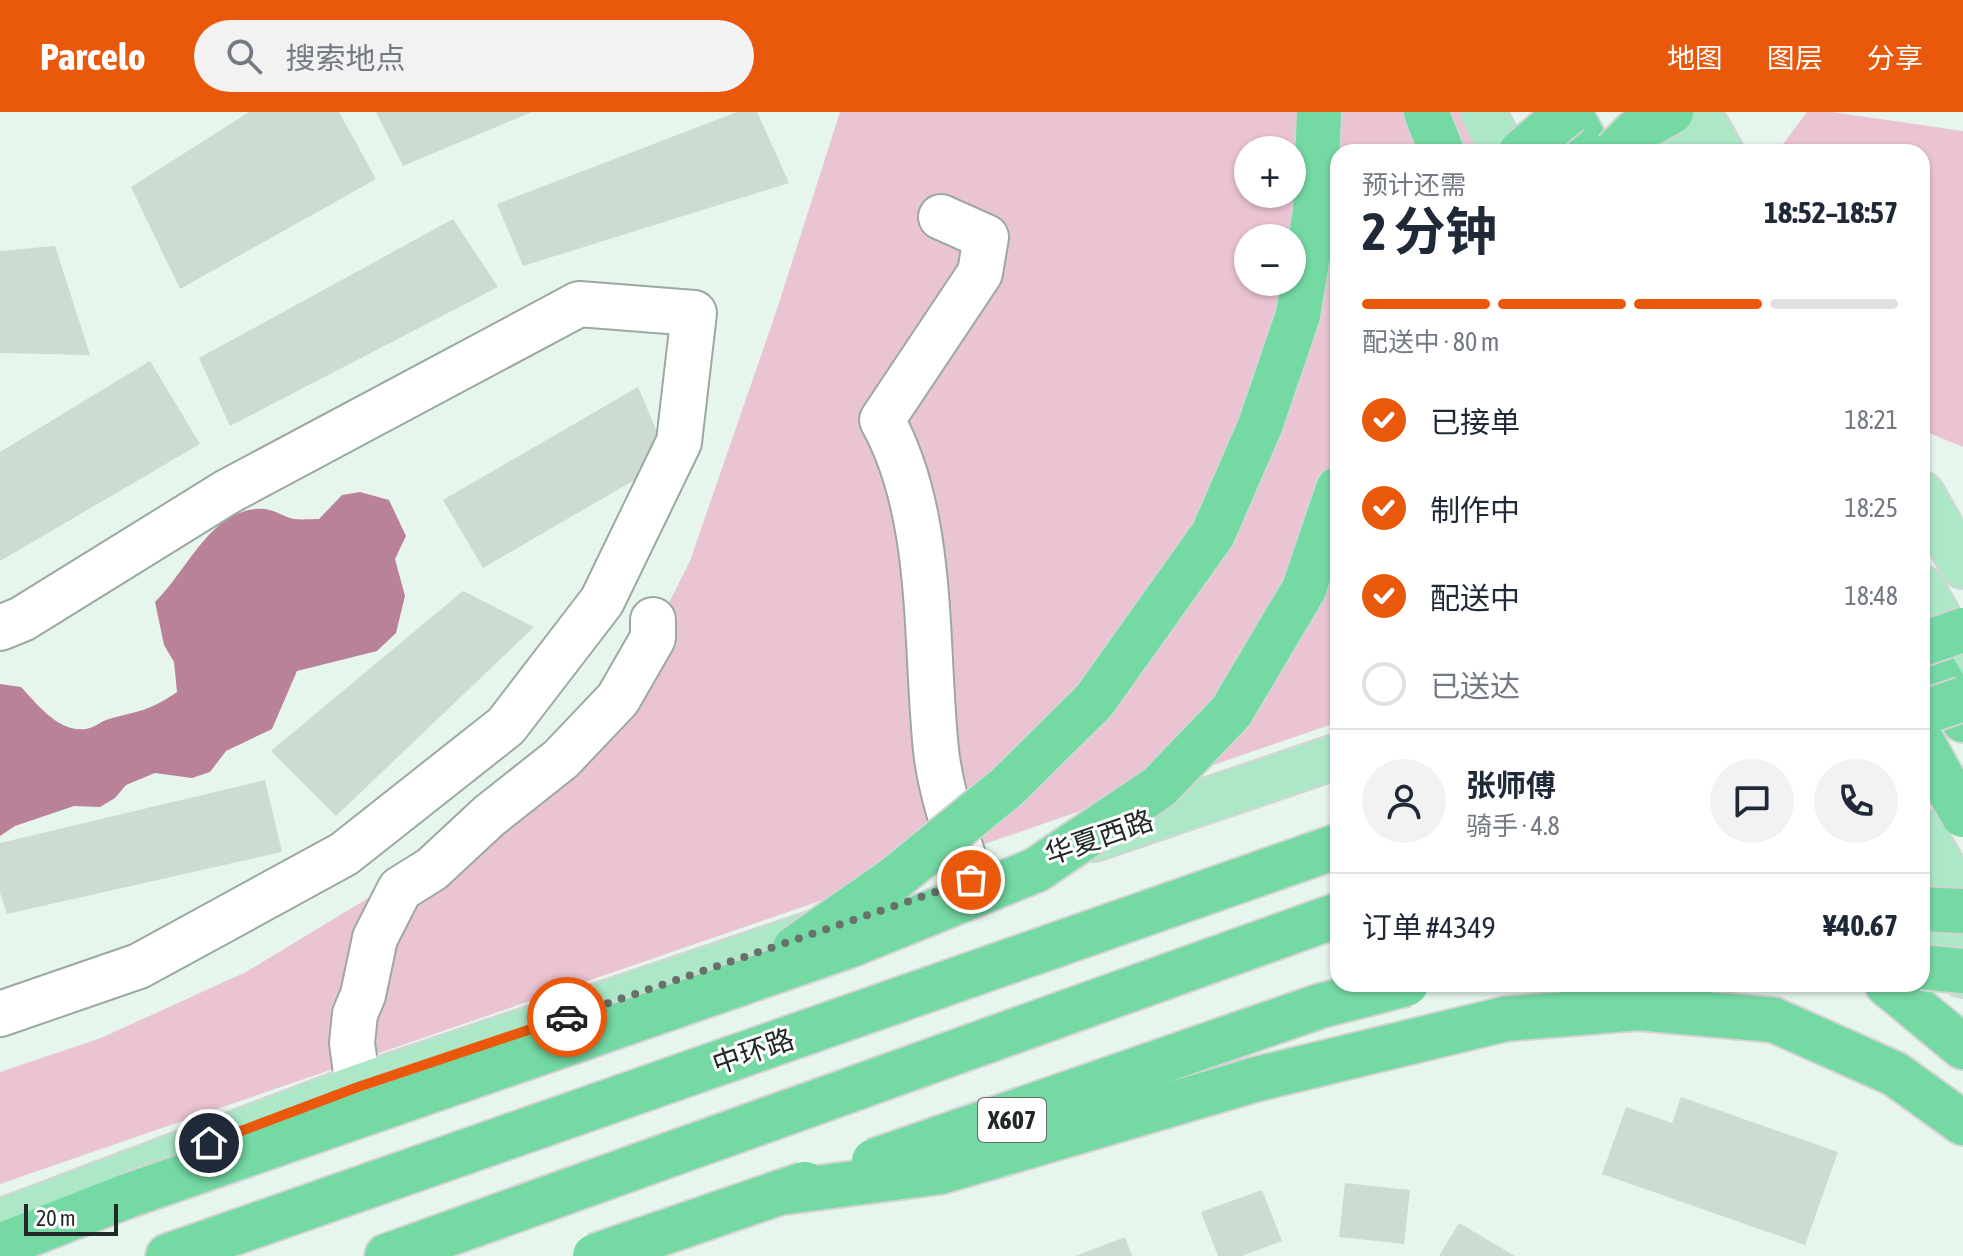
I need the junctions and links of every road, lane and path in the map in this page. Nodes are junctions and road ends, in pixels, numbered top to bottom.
1 (1319, 112) edge
2 (1426, 112) edge
3 (1483, 112) edge
4 (1531, 112) edge
5 (1569, 112) edge
6 (1621, 112) edge
7 (1648, 112) edge
8 (1671, 112) edge
9 (1698, 112) edge
10 (1439, 144) edge
11 (1500, 144) edge
12 (1531, 144) edge
13 (1548, 144) edge
14 (1587, 144) edge
15 (1623, 144) edge
16 (1639, 144) edge
17 (1666, 144) edge
18 (1716, 144) edge
19 (941, 217) dead end
20 (1930, 511) edge
21 (1330, 513) edge
22 (1950, 553) edge
23 (1930, 602) edge
24 (653, 620) dead end
25 (0, 628) edge
26 (1963, 630) edge
27 (1930, 643) edge
28 (1930, 660) edge
29 (1963, 660) edge
30 (1963, 699) edge
31 (1930, 710) edge
32 (1963, 720) edge
33 (1930, 756) edge
34 (1330, 759) edge
35 (1963, 784) edge
36 (1930, 796) edge
37 (1963, 815) edge
38 (1930, 845) edge
39 (1330, 849) edge
40 (971, 880) junction
41 (1963, 902) edge
42 (1930, 909) edge
43 (1963, 911) edge
44 (1330, 918) edge
45 (1930, 921) edge
46 (1930, 968) edge
47 (1963, 973) edge
48 (750, 979) junction
49 (1375, 992) edge
50 (1375, 992) edge
51 (1897, 992) edge
52 (0, 1014) edge
53 (1963, 1047) edge
54 (358, 1087) junction
55 (1963, 1123) edge
56 (778, 1193) junction
57 (0, 1222) edge
58 (0, 1246) edge
59 (168, 1256) edge
60 (387, 1256) edge
61 (595, 1256) edge
62 (626, 1256) edge

1 - 48 highway, bridge
2 - 10 highway
3 - 11 main road
4 - 13 main road
5 - 12 highway, bridge
5 - 14 highway
6 - 16 highway
7 - 17 main road
8 - 15 highway, bridge
9 - 18 main road
19 - 40 street
20 - 22 main road
21 - 48 highway, bridge
23 - 29 main road
24 - 54 street
25 - 52 street
26 - 27 highway, bridge
28 - 32 highway
30 - 31 highway, bridge
33 - 37 highway, bridge
34 - 40 main road, 华夏西路
35 - 36 main road
38 - 41 main road
39 - 59 highway, 中环路
40 - 54 main road, 华夏西路
42 - 43 highway, bridge
44 - 60 highway
45 - 47 main road
46 - 47 highway, bridge
48 - 58 highway, bridge
49 - 62 main road, X607
50 - 56 highway, bridge
51 - 53 highway
54 - 57 main road, 华夏西路
55 - 56 highway, bridge
56 - 61 highway, bridge

